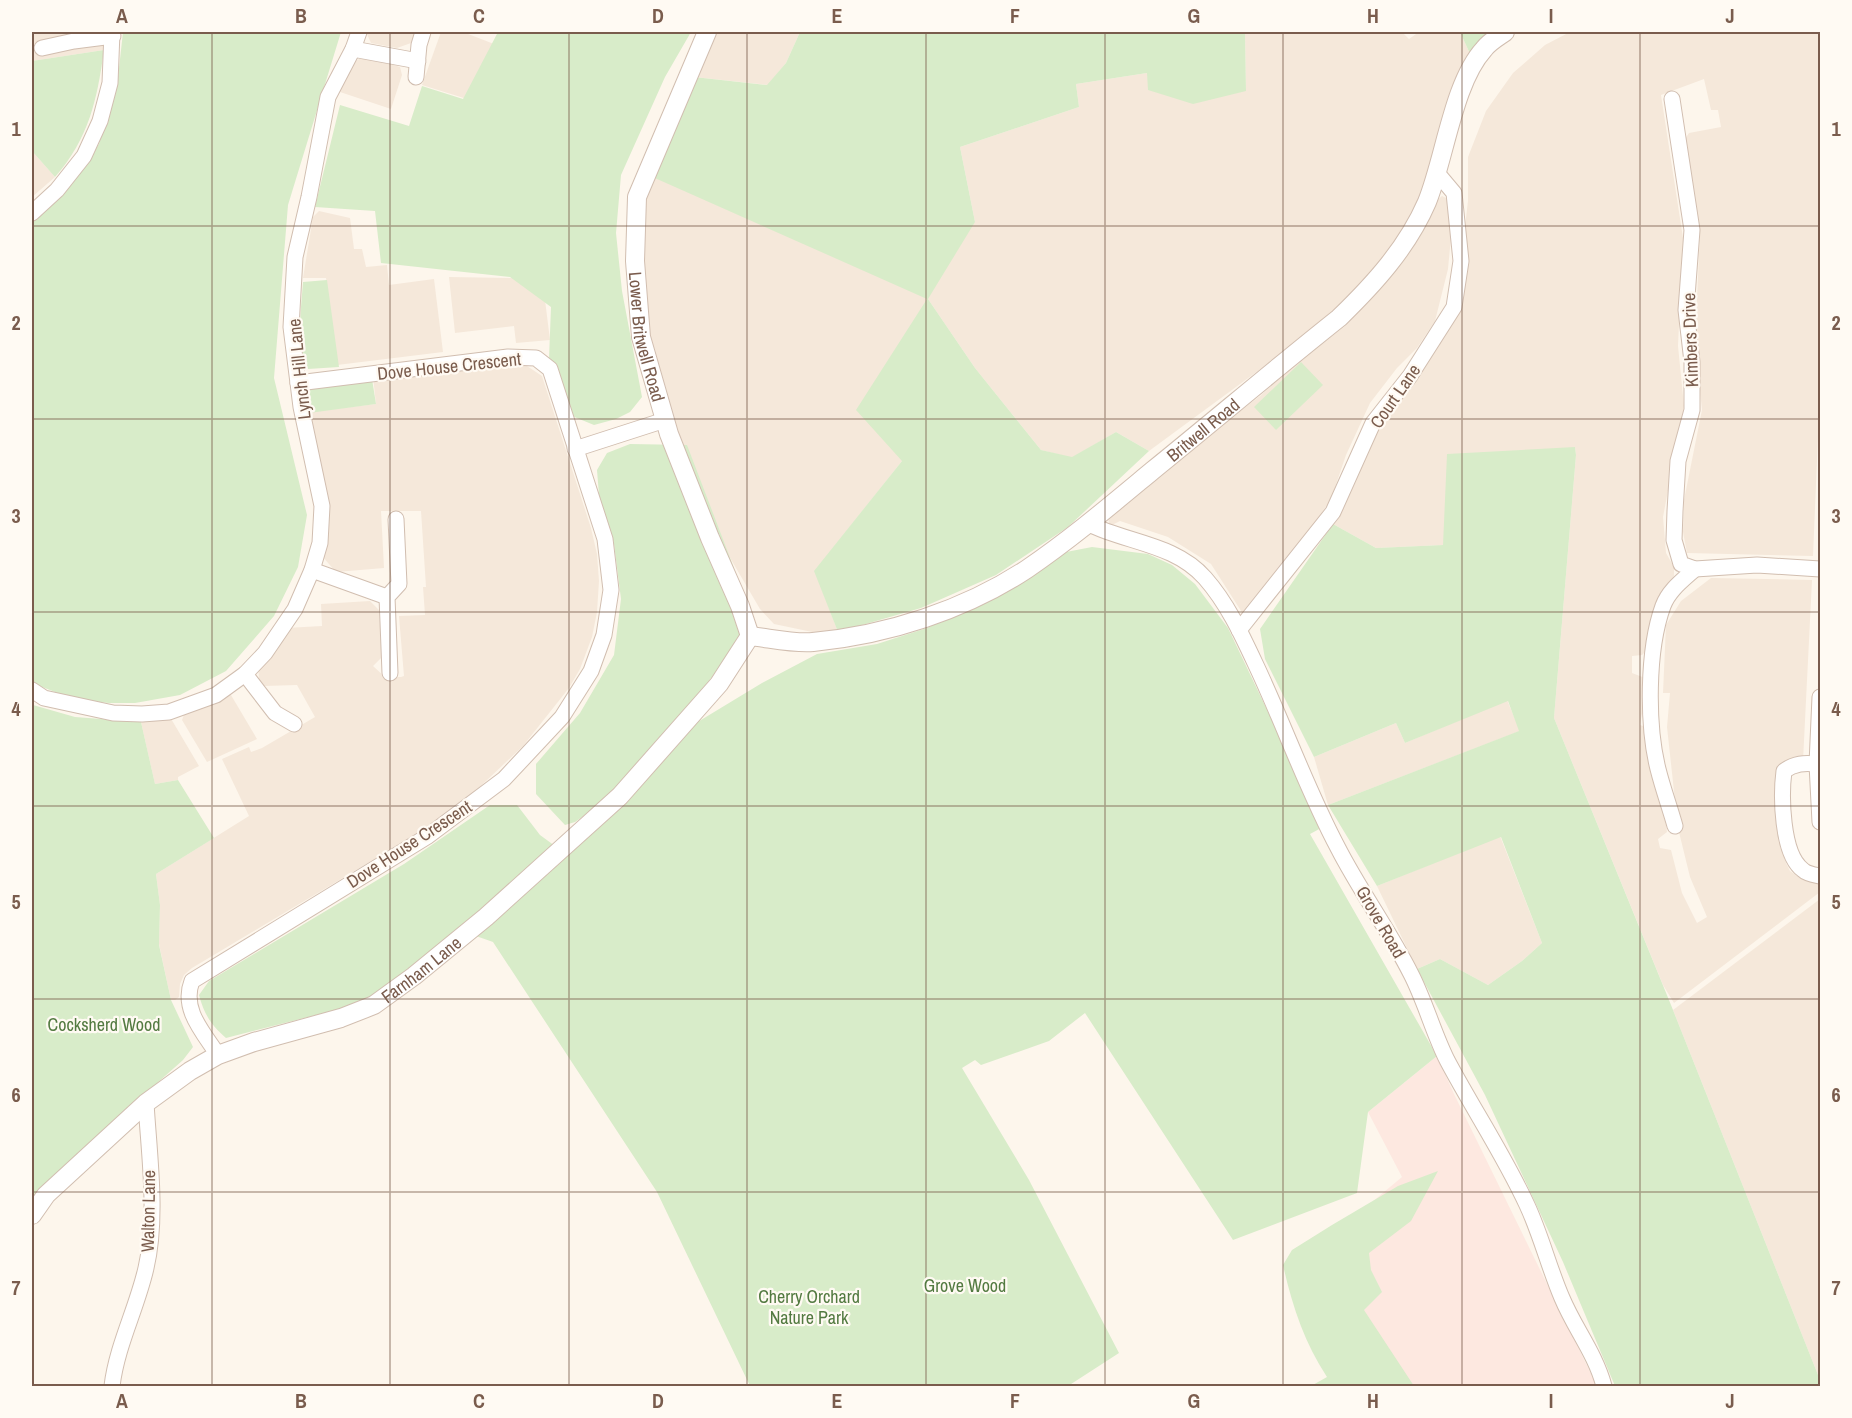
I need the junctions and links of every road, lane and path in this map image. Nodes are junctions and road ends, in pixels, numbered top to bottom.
1 (359, 32) edge
2 (423, 32) edge
3 (707, 32) edge
4 (1505, 32) edge
5 (113, 34) edge
6 (42, 48) dead end
7 (353, 49) junction
8 (418, 61) junction
9 (416, 77) dead end
10 (1672, 99) dead end
11 (1438, 174) junction
12 (32, 213) edge
13 (298, 382) junction
14 (665, 420) junction
15 (575, 449) junction
16 (396, 519) dead end
17 (1089, 524) junction
18 (1695, 569) junction
19 (1821, 569) edge
20 (312, 570) junction
21 (387, 597) junction
22 (1239, 630) junction
23 (750, 636) junction
24 (390, 673) dead end
25 (245, 674) junction
26 (32, 690) edge
27 (1821, 697) edge
28 (294, 724) dead end
29 (1817, 764) junction
30 (1821, 822) edge
31 (1675, 826) dead end
32 (1821, 876) edge
33 (218, 1055) junction
34 (146, 1102) junction
35 (32, 1215) edge
36 (112, 1386) edge
37 (1604, 1386) edge

1 - 7 street, Lynch Hill Lane
2 - 8 street
3 - 14 street, Lower Britwell Road
4 - 11 street, Britwell Road
5 - 6 street
5 - 12 street
7 - 8 street
7 - 13 street, Lynch Hill Lane
8 - 9 street
10 - 18 street, Kimbers Drive
11 - 17 street, Britwell Road
11 - 22 street, Court Lane
13 - 15 street, Dove House Crescent
13 - 20 street, Lynch Hill Lane
14 - 15 street
14 - 23 street, Lower Britwell Road
15 - 33 street, Dove House Crescent
16 - 21 street
17 - 22 street, Grove Road
17 - 23 street, Britwell Road
18 - 19 street
18 - 31 street
20 - 21 street
20 - 25 street, Lynch Hill Lane
21 - 24 street
22 - 37 street, Grove Road
23 - 33 street, Farnham Lane
25 - 26 street, Lynch Hill Lane
25 - 28 street
27 - 29 street
29 - 30 street
29 - 32 street
33 - 34 street, Farnham Lane
34 - 35 street, Farnham Lane
34 - 36 street, Walton Lane

